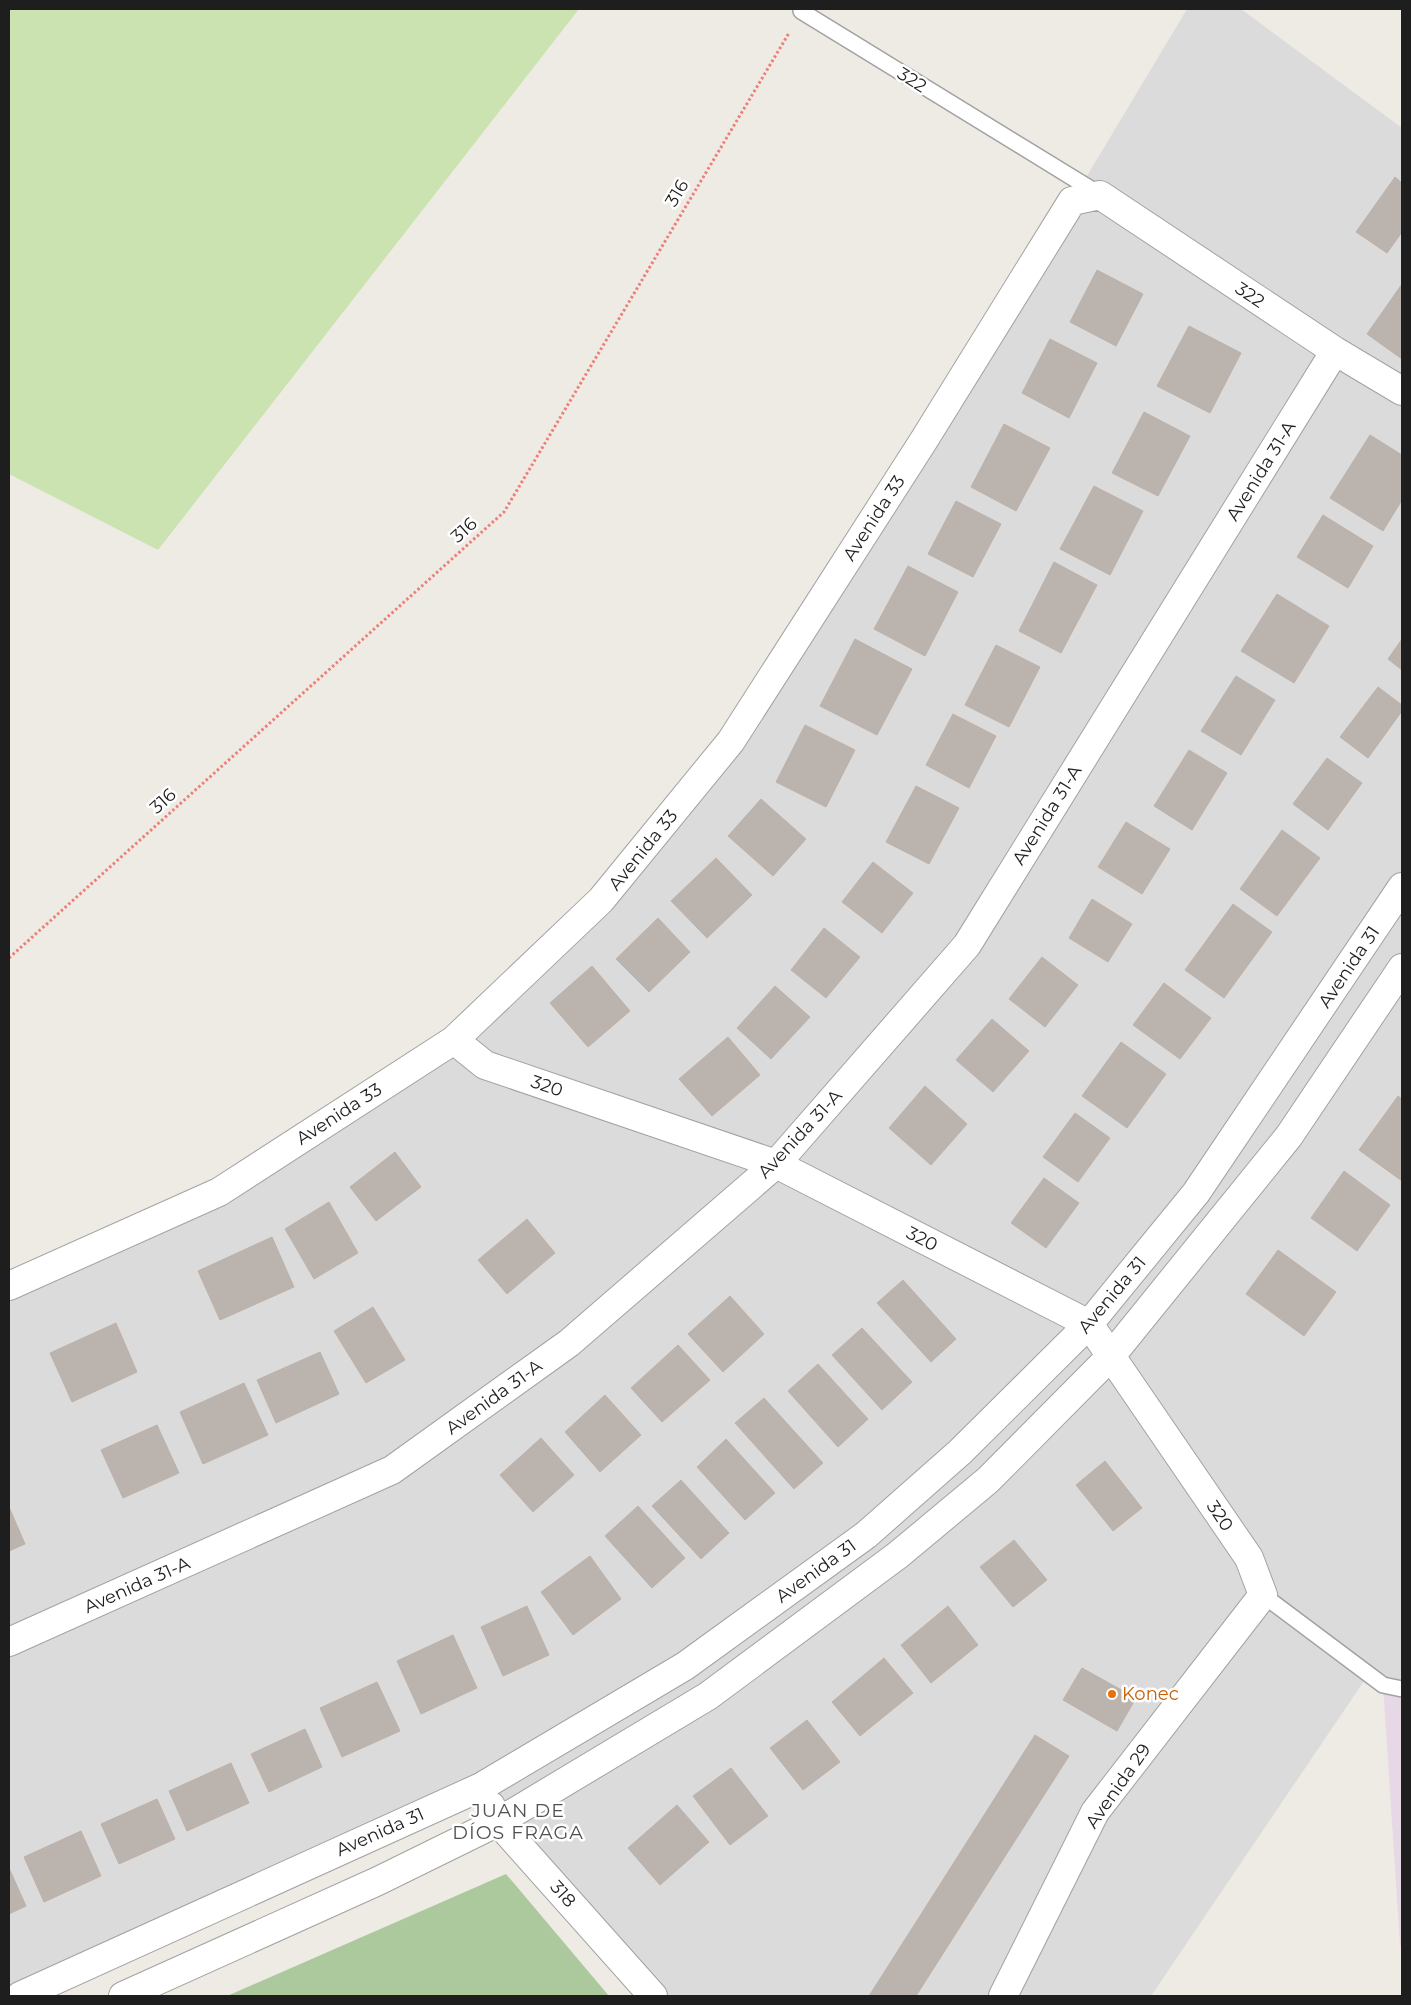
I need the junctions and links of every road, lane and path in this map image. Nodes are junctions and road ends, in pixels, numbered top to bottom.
1 (801, 11) joint
2 (1100, 195) junction
3 (1335, 351) junction
4 (1402, 391) edge
5 (1402, 887) edge
6 (9, 958) edge
7 (1402, 968) edge
8 (454, 1040) junction
9 (776, 1164) junction
10 (9, 1286) edge
11 (1089, 1324) junction
12 (1111, 1356) junction
13 (1264, 1595) junction
14 (9, 1642) edge
15 (1402, 1690) edge
16 (482, 1786) junction
17 (498, 1822) junction
18 (20, 1996) edge
19 (123, 1996) edge
20 (653, 1996) edge
21 (1003, 1996) edge

1 - 2 lane, 322
1 - 6 path, 316
2 - 3 street, 322
2 - 8 street, Avenida 33
3 - 4 street, 322
3 - 9 street, Avenida 31-A
5 - 11 street, Avenida 31
7 - 12 street, Avenida 31
8 - 9 street, 320
8 - 10 street, Avenida 33
9 - 11 street, 320
9 - 14 street, Avenida 31-A
11 - 12 street, 320
11 - 16 street, Avenida 31
12 - 13 street, 320
12 - 17 street, Avenida 31
13 - 15 lane
13 - 21 street, Avenida 29
16 - 17 street, 318
16 - 18 street, Avenida 31
17 - 19 street, Avenida 31
17 - 20 street, 318

